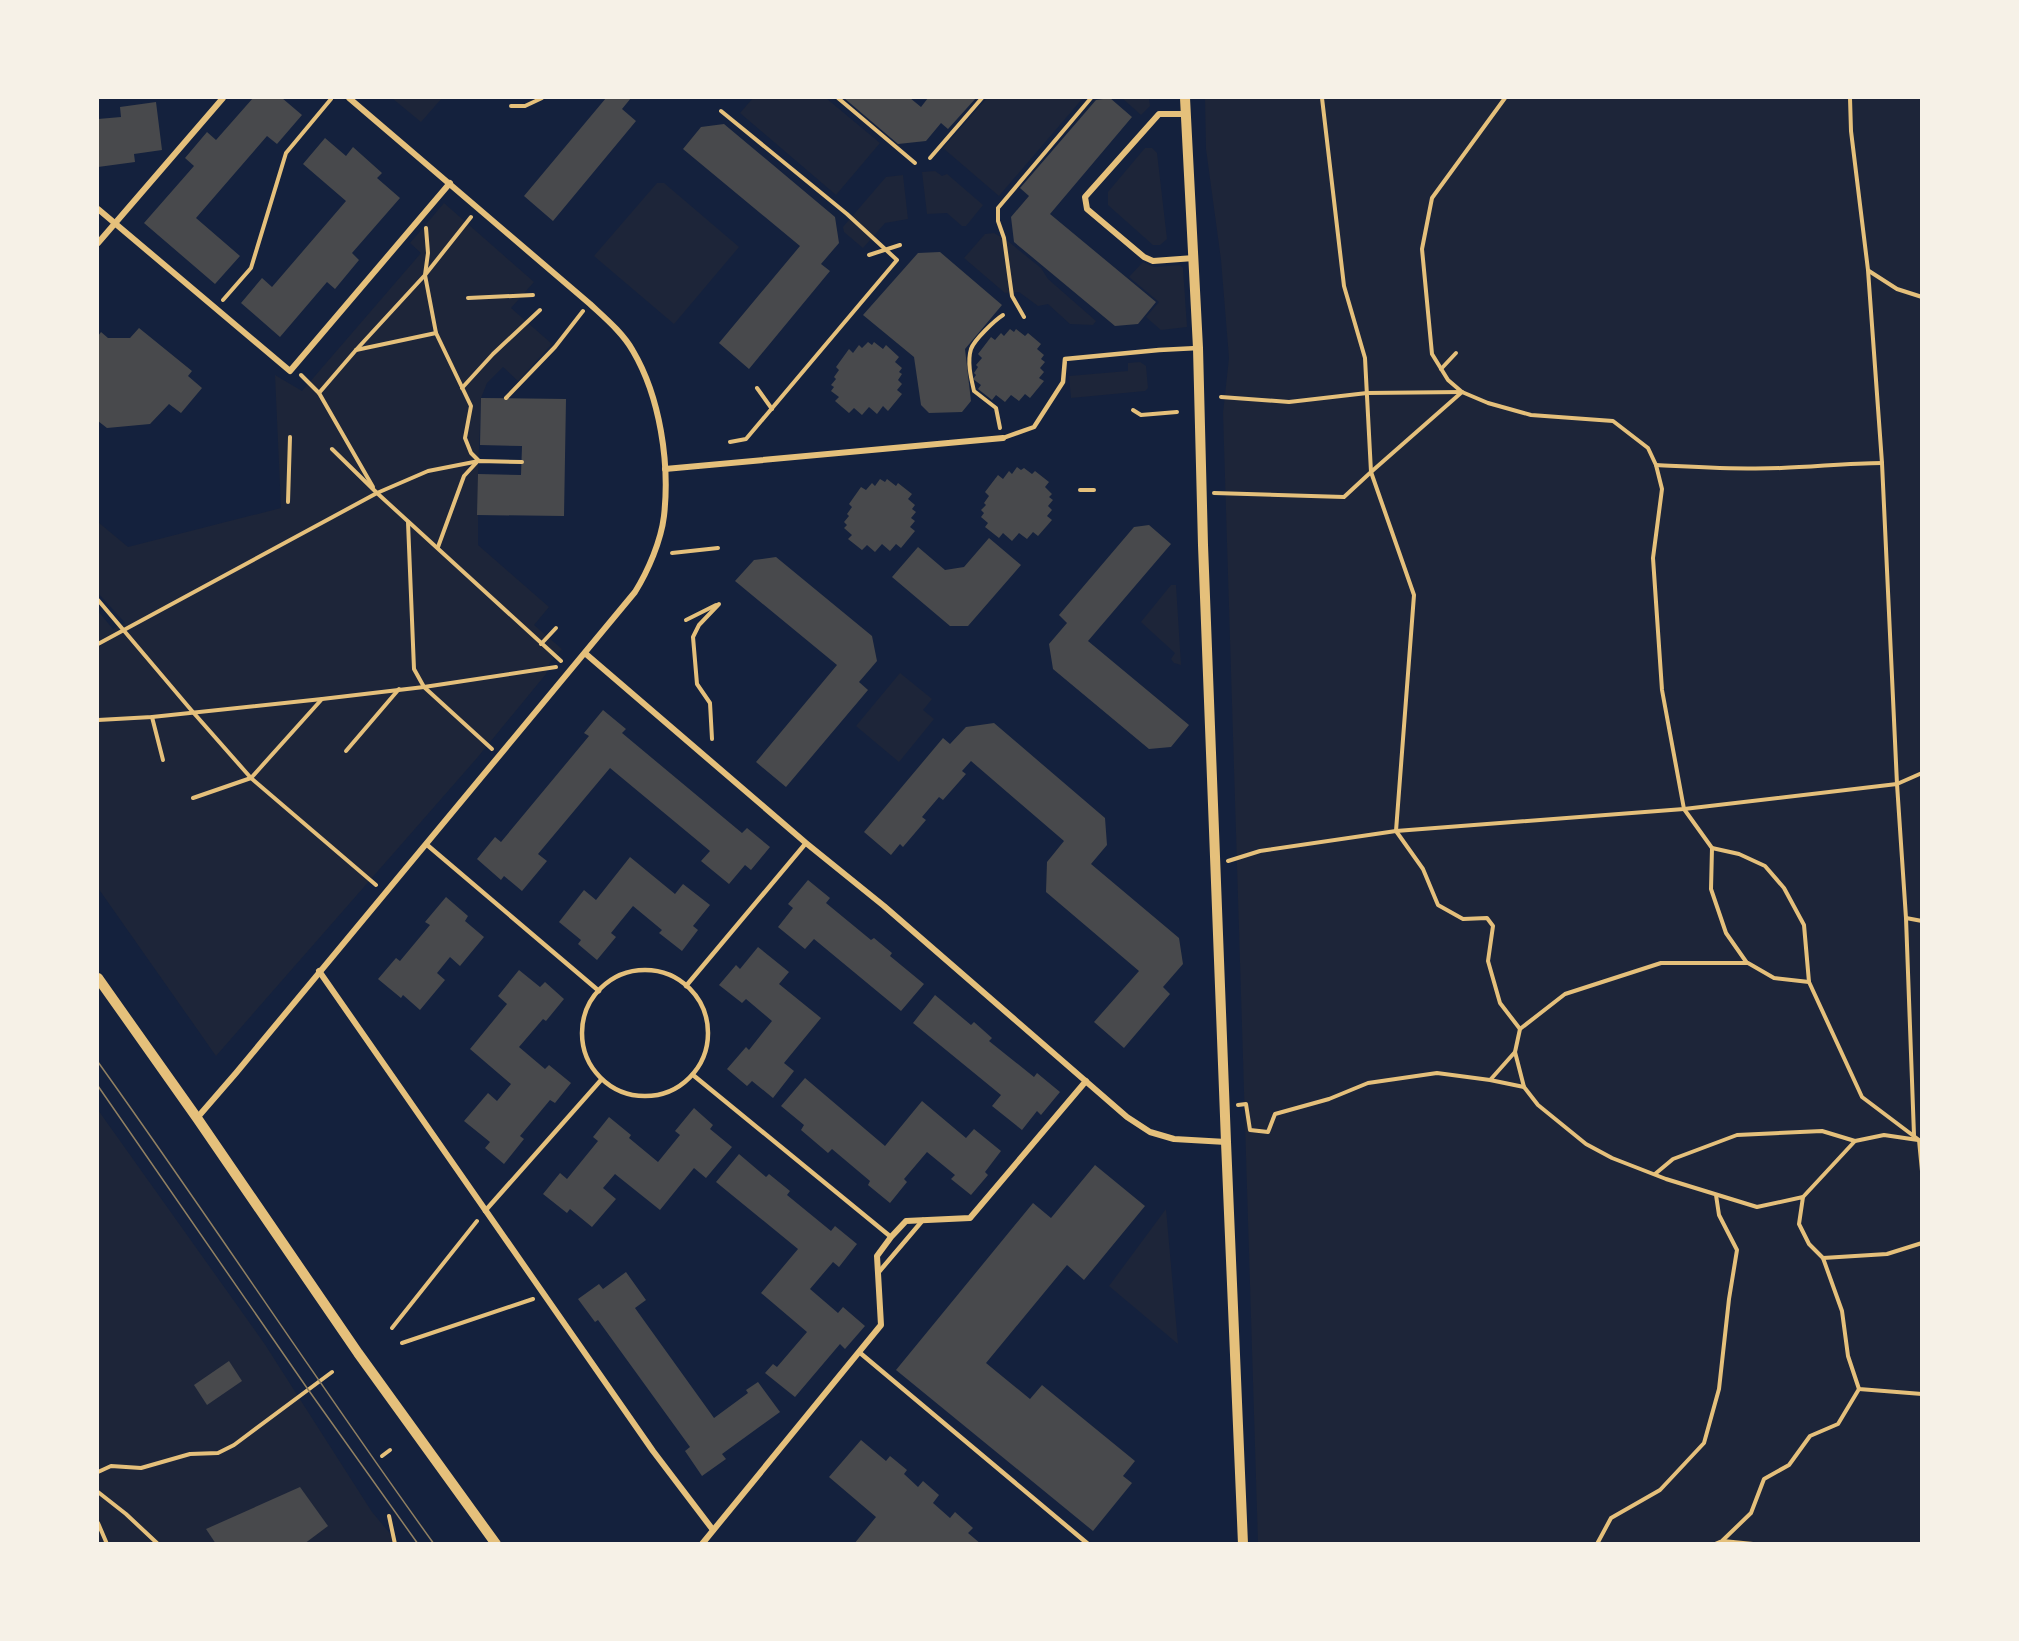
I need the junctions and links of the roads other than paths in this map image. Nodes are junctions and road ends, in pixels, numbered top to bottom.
1 (223, 98) edge
2 (349, 98) edge
3 (1185, 98) edge
4 (1185, 114) junction
5 (450, 183) junction
6 (98, 209) edge
7 (114, 224) junction
8 (98, 243) edge
9 (1194, 258) junction
10 (1198, 348) junction
11 (1002, 438) joint
12 (665, 469) junction
13 (586, 654) junction
14 (806, 843) junction
15 (426, 844) junction
16 (319, 971) junction
17 (98, 978) edge
18 (686, 986) junction
19 (598, 991) junction
20 (693, 1075) junction
21 (601, 1080) junction
22 (1086, 1081) junction
23 (197, 1118) junction
24 (1226, 1142) junction
25 (485, 1210) junction
26 (923, 1220) junction
27 (891, 1237) junction
28 (878, 1274) junction
29 (859, 1352) junction
30 (713, 1530) junction
31 (496, 1544) edge
32 (702, 1544) edge
33 (1088, 1544) edge
34 (1244, 1544) edge

1 - 7 street
2 - 5 street
3 - 4 street
4 - 9 street
4 - 9 street
5 - 7 street
5 - 12 street
6 - 7 street
7 - 8 street
9 - 10 street
10 - 11 lane
10 - 24 street
11 - 12 street
12 - 13 street
13 - 14 street
13 - 15 street
14 - 18 lane
14 - 22 street
15 - 16 street
15 - 19 lane
16 - 23 street
16 - 25 street
17 - 23 street
18 - 19 lane
18 - 20 lane
19 - 21 lane
20 - 21 lane
20 - 27 lane
21 - 25 lane
22 - 24 street
22 - 26 street
23 - 31 street
24 - 34 street
25 - 30 street
26 - 27 street
26 - 28 lane
27 - 28 street
28 - 29 street
29 - 30 street
29 - 33 lane
30 - 32 street

